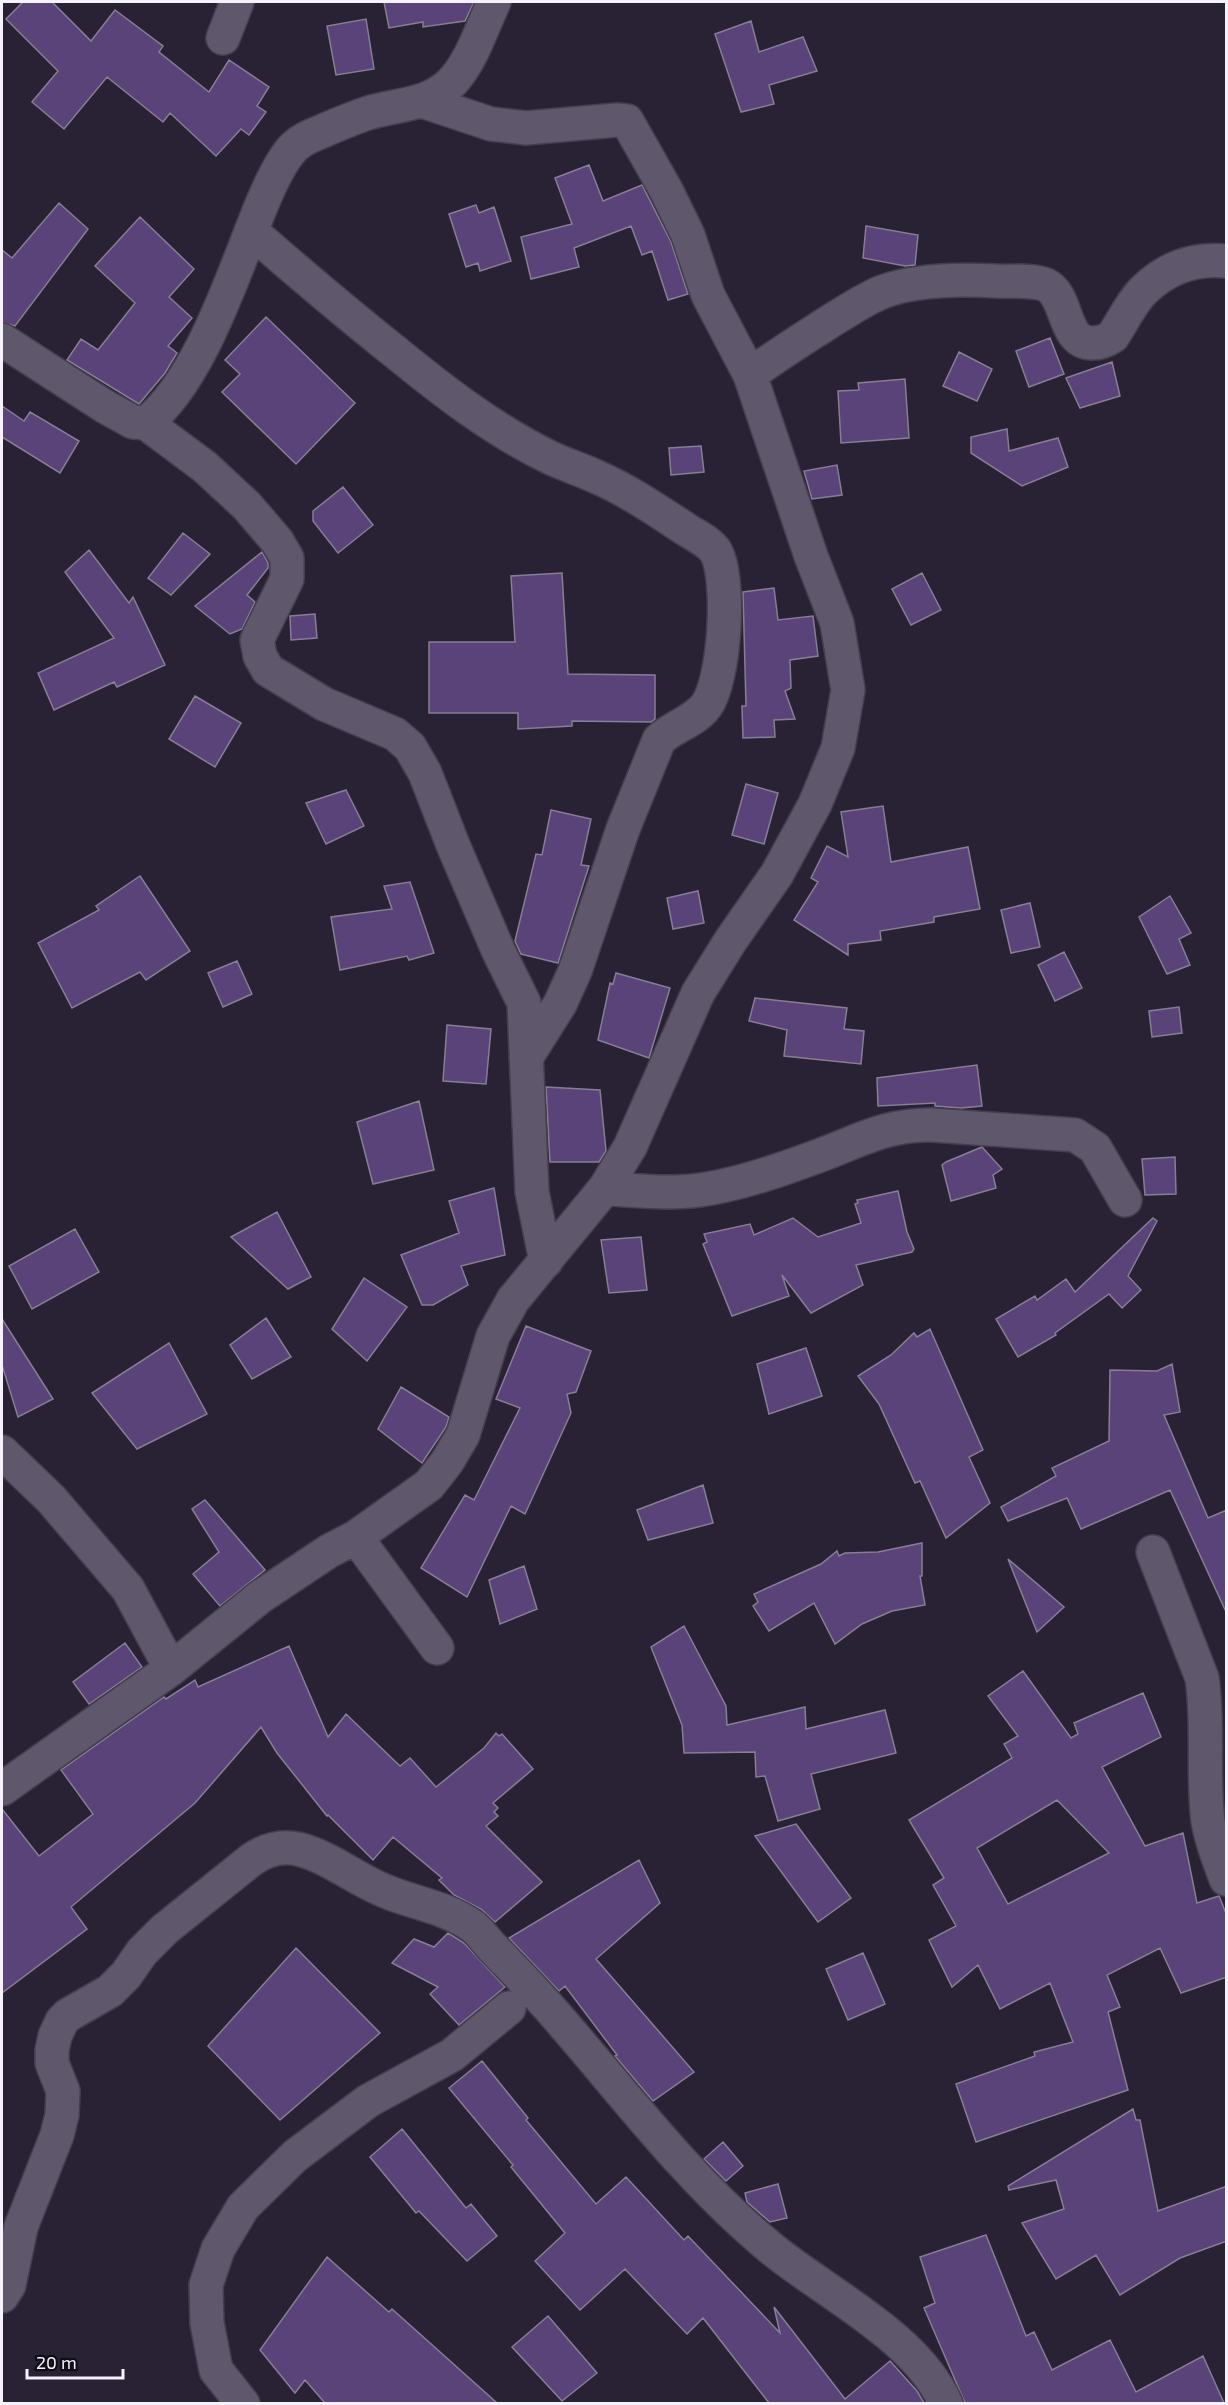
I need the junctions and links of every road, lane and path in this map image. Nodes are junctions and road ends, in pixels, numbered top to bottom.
1 (237, 2) edge
2 (494, 2) edge
3 (223, 39) dead end
4 (422, 100) junction
5 (251, 231) junction
6 (1227, 261) edge
7 (2, 340) edge
8 (750, 375) junction
9 (146, 423) junction
10 (526, 1058) junction
11 (604, 1188) junction
12 (1125, 1200) dead end
13 (546, 1261) junction
14 (2, 1452) edge
15 (356, 1537) junction
16 (1153, 1552) dead end
17 (437, 1648) dead end
18 (171, 1669) junction
19 (2, 1789) edge
20 (1227, 1879) edge
21 (509, 2008) dead end
22 (2, 2296) edge
23 (243, 2403) edge
24 (946, 2403) edge

1 - 3 street
2 - 4 street
4 - 5 street
4 - 8 street
5 - 9 street
5 - 10 street
6 - 8 street
7 - 9 street
8 - 11 street
9 - 10 street
10 - 13 street
11 - 12 street
11 - 13 street
13 - 15 street
14 - 18 street
15 - 17 street
15 - 18 street
16 - 20 street
18 - 19 street
21 - 23 street
22 - 24 street

